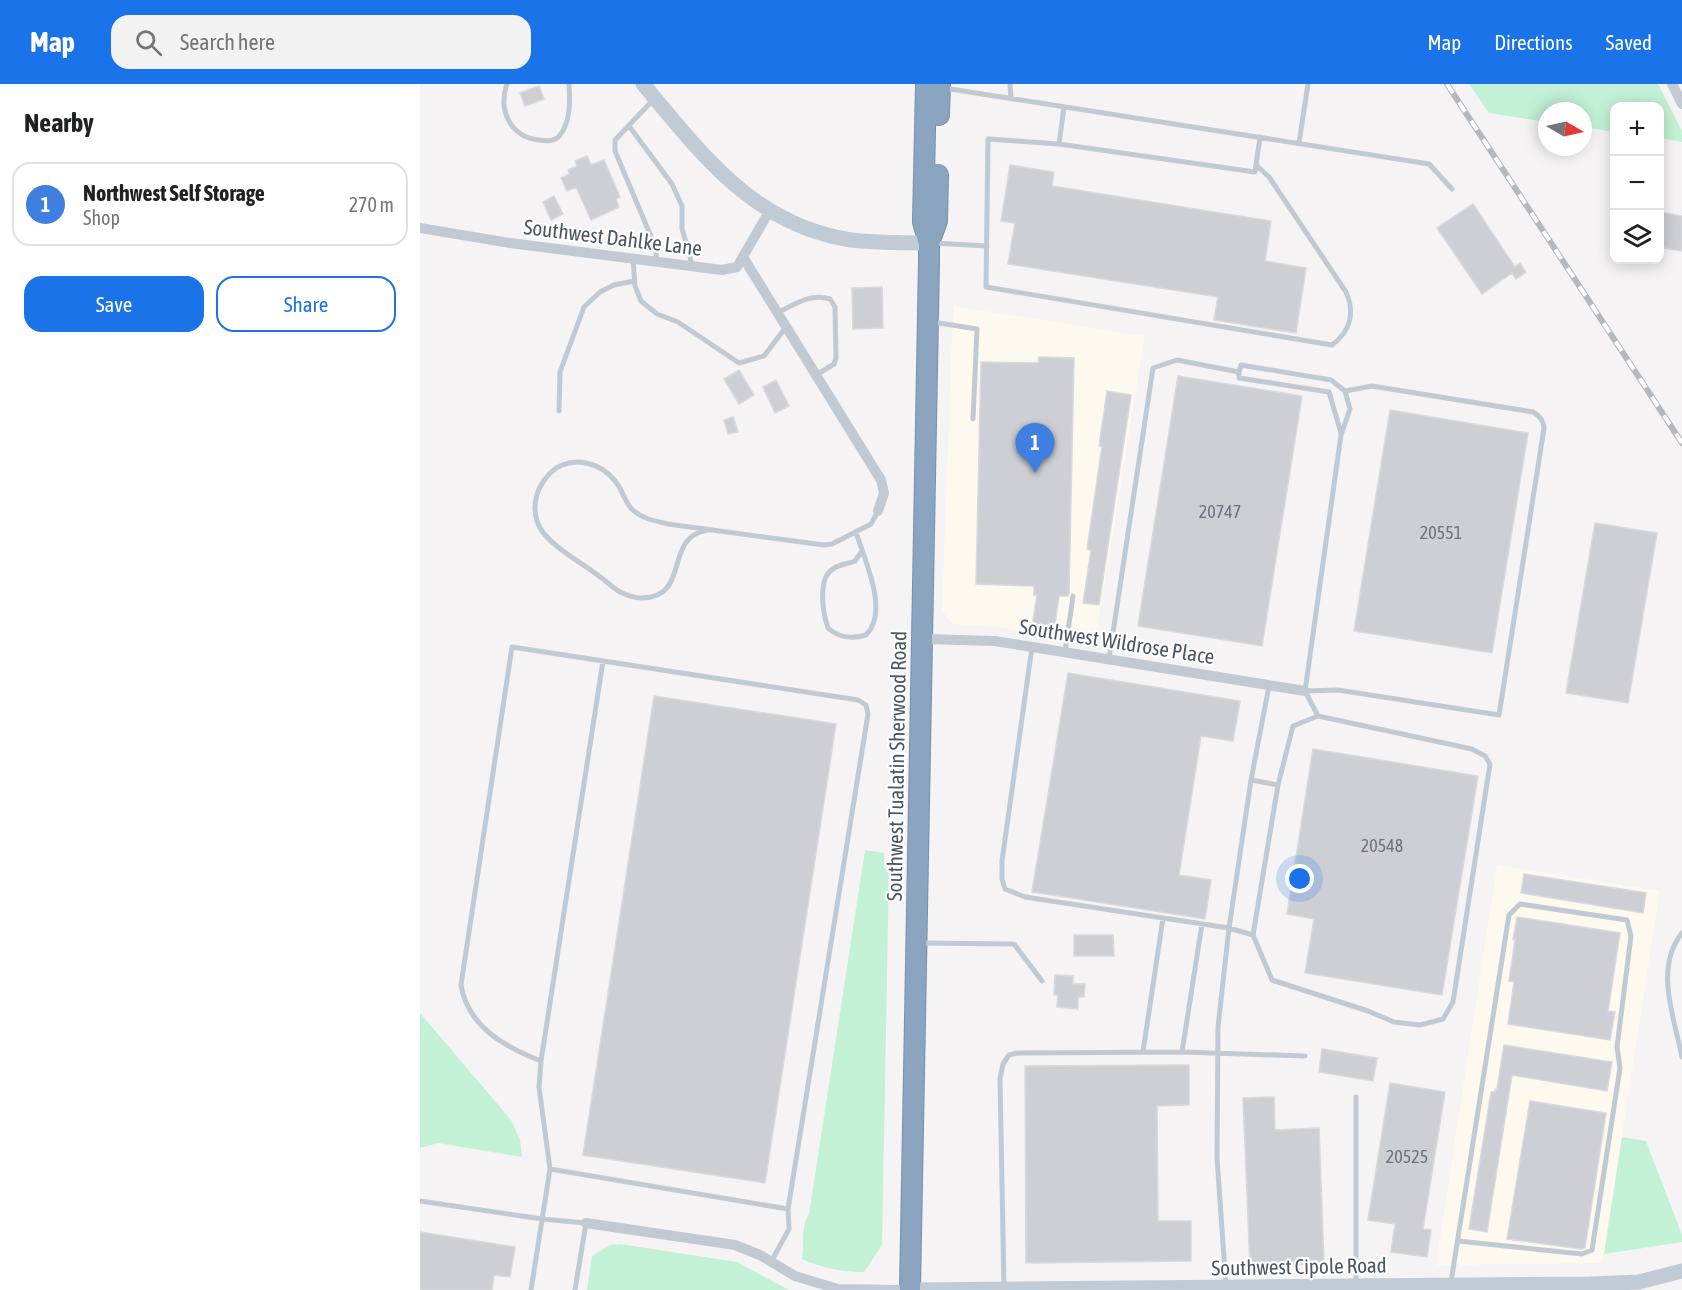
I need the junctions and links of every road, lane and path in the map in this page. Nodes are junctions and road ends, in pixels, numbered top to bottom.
1 (507, 84) edge
2 (569, 84) edge
3 (643, 84) edge
4 (1010, 84) edge
5 (1308, 84) edge
6 (1672, 84) edge
7 (935, 85) edge
8 (655, 98) junction
9 (1011, 98) junction
10 (1682, 104) edge
11 (1064, 106) junction
12 (629, 126) junction
13 (1260, 137) junction
14 (1299, 143) junction
15 (1059, 144) junction
16 (1256, 165) junction
17 (1452, 189) dead end
18 (770, 210) junction
19 (420, 228) edge
20 (929, 243) junction
21 (987, 246) junction
22 (742, 257) junction
23 (633, 259) junction
24 (657, 263) junction
25 (691, 267) junction
26 (634, 282) junction
27 (777, 313) junction
28 (928, 321) junction
29 (786, 327) junction
30 (1239, 372) junction
31 (816, 375) junction
32 (1345, 391) junction
33 (559, 411) dead end
34 (973, 419) dead end
35 (1341, 435) junction
36 (879, 511) joint
37 (708, 530) junction
38 (856, 532) junction
39 (861, 551) junction
40 (1073, 596) dead end
41 (923, 639) junction
42 (1032, 646) junction
43 (1065, 652) junction
44 (1109, 659) junction
45 (603, 661) junction
46 (1269, 686) junction
47 (1305, 691) junction
48 (1318, 716) junction
49 (1251, 780) junction
50 (1278, 785) junction
51 (1163, 918) junction
52 (1202, 924) junction
53 (1228, 928) junction
54 (1682, 933) edge
55 (1252, 935) junction
56 (917, 943) junction
57 (1042, 981) dead end
58 (1143, 1052) junction
59 (1182, 1052) junction
60 (1219, 1052) junction
61 (1305, 1056) dead end
62 (1682, 1056) edge
63 (541, 1061) junction
64 (1356, 1097) dead end
65 (550, 1169) junction
66 (420, 1201) edge
67 (788, 1209) junction
68 (542, 1219) junction
69 (586, 1223) junction
70 (1458, 1241) junction
71 (771, 1262) junction
72 (1682, 1271) edge
73 (1451, 1286) junction
74 (1226, 1288) junction
75 (1356, 1288) edge
76 (1531, 1288) edge
77 (1004, 1289) edge
78 (1038, 1289) edge
79 (531, 1290) edge
80 (575, 1290) edge
81 (900, 1290) edge
82 (910, 1290) edge
83 (915, 1290) edge

1 - 2 lane
3 - 8 street
4 - 9 lane
5 - 14 lane
6 - 10 street
7 - 9 lane
7 - 20 highway, Southwest Tualatin Sherwood Road
8 - 12 lane
8 - 18 street
9 - 11 lane
11 - 13 lane
11 - 15 lane
12 - 24 lane
12 - 25 lane
13 - 14 lane
13 - 16 lane
14 - 17 lane
15 - 16 lane
15 - 21 lane
16 - 21 lane
18 - 20 street
18 - 22 street
19 - 23 street, Southwest Dahlke Lane
20 - 21 lane
20 - 28 highway, Southwest Tualatin Sherwood Road
22 - 25 street, Southwest Dahlke Lane
22 - 27 street
23 - 24 street, Southwest Dahlke Lane
23 - 26 lane
24 - 25 street, Southwest Dahlke Lane
26 - 29 lane
26 - 33 lane
27 - 29 street
27 - 31 lane
28 - 34 lane
28 - 41 highway, Southwest Tualatin Sherwood Road
29 - 31 street
30 - 32 lane
30 - 35 lane
30 - 44 lane
31 - 36 street
32 - 35 lane
32 - 47 lane
35 - 47 lane
36 - 38 lane
37 - 37 lane
37 - 38 lane
38 - 39 lane
39 - 39 lane
40 - 43 lane
41 - 42 street, Southwest Wildrose Place
41 - 56 highway, Southwest Tualatin Sherwood Road
42 - 43 street, Southwest Wildrose Place
42 - 51 lane
43 - 44 street, Southwest Wildrose Place
44 - 46 street, Southwest Wildrose Place
45 - 63 lane
45 - 63 lane
45 - 67 lane
46 - 47 street, Southwest Wildrose Place
46 - 49 lane
47 - 48 lane
48 - 50 lane
48 - 55 lane
49 - 50 lane
49 - 53 lane
50 - 55 lane
51 - 52 lane
51 - 58 lane
52 - 53 lane
52 - 59 lane
53 - 55 lane
53 - 60 lane
54 - 62 lane
56 - 57 lane
56 - 82 highway, Southwest Tualatin Sherwood Road
58 - 59 lane
58 - 77 lane
59 - 60 lane
60 - 61 lane
60 - 74 lane
63 - 65 lane
64 - 75 lane
65 - 67 lane
65 - 68 lane
66 - 68 lane
67 - 71 lane
68 - 69 lane
68 - 79 lane
69 - 71 street
69 - 80 lane
70 - 70 lane
70 - 73 lane
71 - 81 street
72 - 76 street, Southwest Cipole Road
73 - 75 street, Southwest Cipole Road
73 - 76 street, Southwest Cipole Road
74 - 75 street, Southwest Cipole Road
74 - 78 street, Southwest Cipole Road
77 - 78 street, Southwest Cipole Road
77 - 83 street, Southwest Cipole Road

